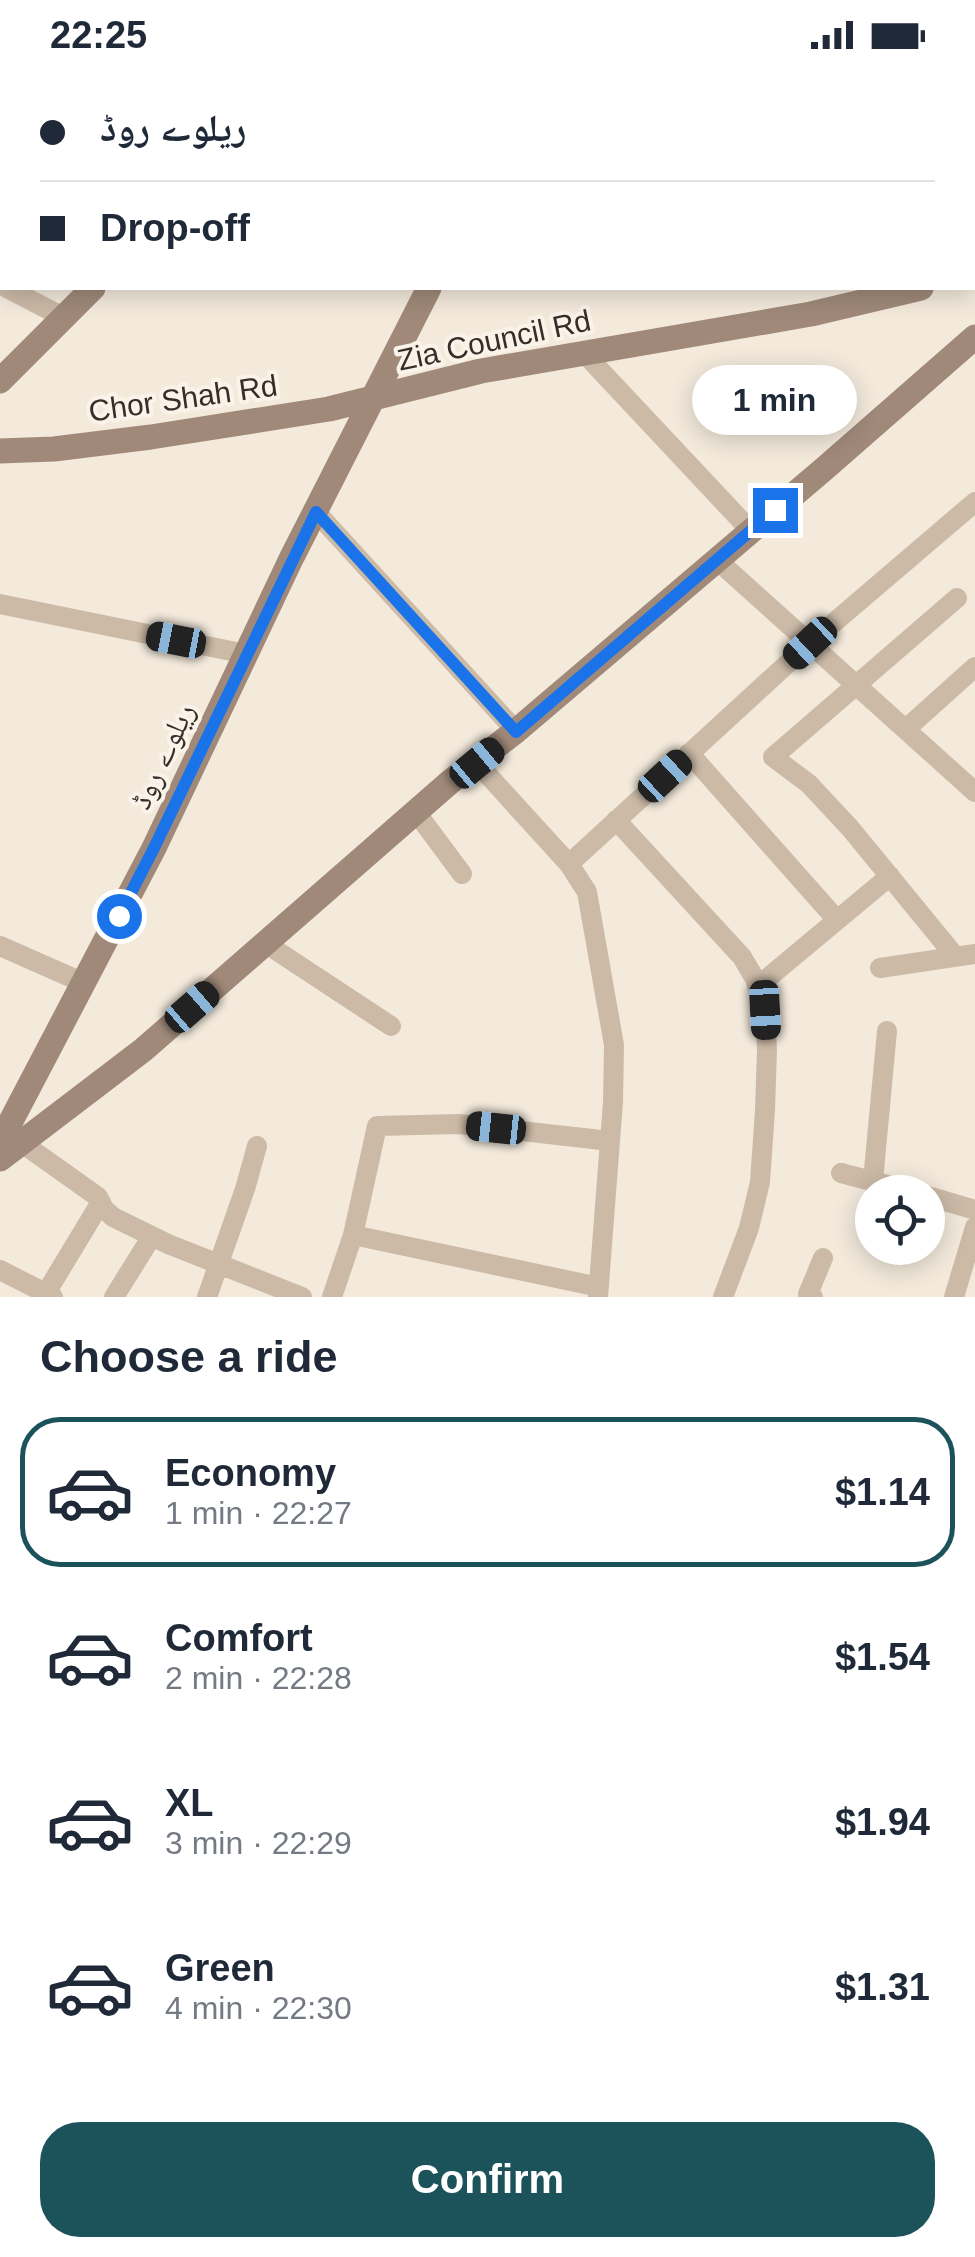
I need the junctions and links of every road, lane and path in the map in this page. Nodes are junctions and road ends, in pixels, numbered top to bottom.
1 (12, 290) edge
2 (92, 290) edge
3 (428, 290) edge
4 (912, 290) edge
5 (64, 318) junction
6 (975, 337) edge
7 (584, 353) junction
8 (0, 382) edge
9 (374, 398) junction
10 (0, 451) edge
11 (975, 502) edge
12 (316, 512) junction
13 (750, 531) junction
14 (717, 560) junction
15 (957, 598) dead end
16 (0, 604) edge
17 (810, 643) junction
18 (246, 654) junction
19 (975, 667) edge
20 (858, 685) junction
21 (907, 728) junction
22 (516, 732) junction
23 (690, 753) junction
24 (477, 763) junction
25 (975, 792) edge
26 (416, 812) junction
27 (616, 820) junction
28 (568, 864) junction
29 (462, 874) dead end
30 (890, 876) junction
31 (837, 920) junction
32 (265, 943) junction
33 (0, 946) edge
34 (965, 955) edge
35 (880, 968) dead end
36 (84, 983) junction
37 (758, 986) junction
38 (391, 1026) dead end
39 (887, 1031) dead end
40 (610, 1141) junction
41 (11, 1142) edge
42 (256, 1146) dead end
43 (0, 1159) edge
44 (841, 1173) dead end
45 (873, 1175) edge
46 (855, 1176) edge
47 (945, 1201) edge
48 (101, 1202) junction
49 (975, 1210) edge
50 (975, 1230) edge
51 (353, 1234) junction
52 (152, 1236) junction
53 (823, 1258) dead end
54 (219, 1264) junction
55 (0, 1270) edge
56 (598, 1292) edge
57 (50, 1295) edge
58 (337, 1295) edge
59 (114, 1297) edge
60 (207, 1297) edge
61 (302, 1297) edge
62 (723, 1297) edge
63 (813, 1297) edge
64 (954, 1297) edge

1 - 5 street
2 - 5 street
3 - 9 street, ریلوے روڈ
4 - 7 street, Zia Council Rd
5 - 8 street
6 - 13 street
7 - 9 street, Zia Council Rd
7 - 13 street
9 - 10 street, Chor Shah Rd
9 - 12 street, ریلوے روڈ
11 - 17 street
12 - 18 street, ریلوے روڈ
12 - 22 street
13 - 14 street
14 - 17 street
14 - 22 street
15 - 20 street
16 - 18 street
17 - 20 street
17 - 23 street
18 - 36 street, ریلوے روڈ
19 - 21 street
20 - 21 street
20 - 30 street
21 - 25 street
22 - 24 street
23 - 27 street
23 - 31 street
24 - 26 street
24 - 28 street
26 - 29 street
26 - 32 street
27 - 28 street
27 - 37 street
28 - 40 street
30 - 31 street
30 - 34 street
31 - 37 street
32 - 38 street
32 - 41 street
33 - 36 street
34 - 35 street
36 - 41 street, ریلوے روڈ
37 - 62 street
39 - 45 street
40 - 51 street
40 - 56 street
41 - 43 street
41 - 48 street
42 - 54 street
44 - 46 street
47 - 49 street
48 - 52 street
48 - 57 street
50 - 64 street
51 - 56 street
51 - 58 street
52 - 54 street
52 - 59 street
53 - 63 street
54 - 60 street
54 - 61 street
55 - 57 street

